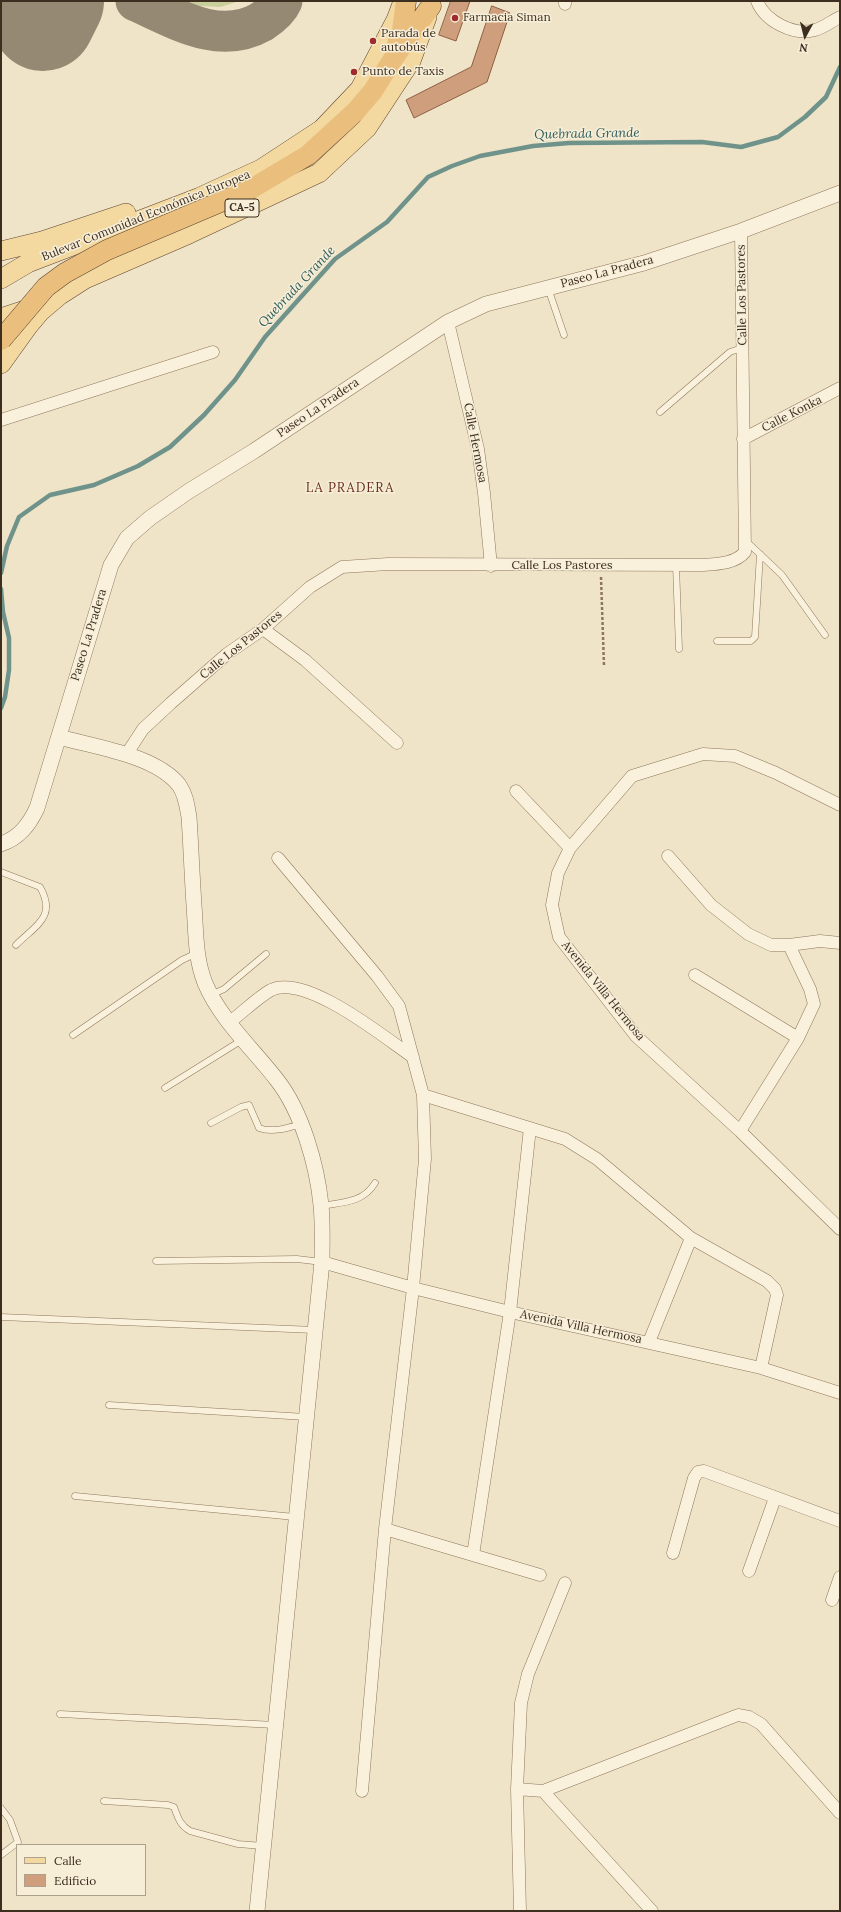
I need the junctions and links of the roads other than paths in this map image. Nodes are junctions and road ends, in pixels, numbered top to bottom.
1 (405, 1) edge
2 (757, 1) edge
3 (432, 3) edge
4 (840, 17) edge
5 (391, 62) junction
6 (840, 193) edge
7 (200, 196) junction
8 (741, 231) junction
9 (1, 251) edge
10 (1, 279) edge
11 (548, 288) junction
12 (53, 301) junction
13 (1, 318) edge
14 (448, 322) junction
15 (564, 335) dead end
16 (1, 340) edge
17 (742, 348) junction
18 (213, 352) dead end
19 (1, 364) edge
20 (840, 388) edge
21 (660, 412) dead end
22 (1, 420) edge
23 (743, 439) junction
24 (745, 540) junction
25 (760, 554) junction
26 (676, 565) junction
27 (491, 566) junction
28 (263, 629) junction
29 (825, 635) dead end
30 (717, 641) dead end
31 (679, 649) dead end
32 (59, 737) junction
33 (397, 743) dead end
34 (126, 755) junction
35 (516, 791) dead end
36 (840, 805) edge
37 (1, 844) edge
38 (570, 848) junction
39 (668, 856) dead end
40 (278, 858) dead end
41 (1, 872) edge
42 (840, 943) edge
43 (16, 945) dead end
44 (789, 945) junction
45 (197, 953) junction
46 (266, 954) dead end
47 (695, 975) dead end
48 (211, 995) junction
49 (230, 1022) junction
50 (73, 1035) dead end
51 (798, 1038) junction
52 (244, 1039) junction
53 (413, 1057) junction
54 (165, 1088) dead end
55 (423, 1095) junction
56 (211, 1123) dead end
57 (301, 1124) junction
58 (530, 1128) junction
59 (740, 1131) junction
60 (375, 1183) dead end
61 (321, 1206) junction
62 (840, 1228) edge
63 (691, 1238) junction
64 (156, 1261) dead end
65 (322, 1262) junction
66 (413, 1288) junction
67 (510, 1312) junction
68 (1, 1317) edge
69 (315, 1330) junction
70 (649, 1342) junction
71 (761, 1368) junction
72 (840, 1393) edge
73 (109, 1405) dead end
74 (306, 1417) junction
75 (75, 1496) dead end
76 (775, 1498) junction
77 (295, 1517) junction
78 (840, 1521) edge
79 (385, 1529) junction
80 (673, 1553) dead end
81 (473, 1555) junction
82 (750, 1571) dead end
83 (540, 1575) dead end
84 (840, 1577) edge
85 (565, 1583) dead end
86 (832, 1600) dead end
87 (60, 1714) dead end
88 (275, 1725) junction
89 (517, 1789) junction
90 (362, 1791) dead end
91 (543, 1791) junction
92 (104, 1802) dead end
93 (1, 1808) edge
94 (840, 1813) edge
95 (263, 1846) junction
96 (1, 1855) edge
97 (257, 1911) edge
98 (520, 1911) edge
99 (652, 1911) edge

1 - 5 highway
1 - 7 main road, Bulevar Comunidad Económica Europea / CA-5
2 - 4 street
3 - 5 highway
3 - 12 main road, CA-5
5 - 16 highway, bridge
6 - 8 street, Paseo La Pradera
7 - 9 main road
7 - 10 main road, Bulevar Comunidad Económica Europea / CA-5
8 - 11 street, Paseo La Pradera
8 - 17 street, Calle Los Pastores
11 - 14 street, Paseo La Pradera
11 - 15 lane
12 - 13 main road
12 - 19 main road, CA-5
14 - 27 street, Calle Hermosa
14 - 32 street, Paseo La Pradera
17 - 21 lane
17 - 23 street, Calle Los Pastores
18 - 22 street
20 - 23 street, Calle Konka
23 - 24 street, Calle Los Pastores
24 - 25 lane
24 - 26 street, Calle Los Pastores
25 - 29 lane
25 - 30 lane
26 - 27 street, Calle Los Pastores
26 - 31 lane
27 - 28 street, Calle Los Pastores
28 - 33 street
28 - 34 street, Calle Los Pastores
32 - 34 street
32 - 37 street, Paseo La Pradera
34 - 45 street
35 - 38 street
36 - 38 street, Avenida Villa Hermosa
38 - 59 street, Avenida Villa Hermosa
39 - 44 street
40 - 53 street
41 - 43 lane
42 - 44 street
44 - 51 street
45 - 48 street
45 - 50 lane
46 - 48 lane
47 - 51 street
48 - 49 street
49 - 52 street
49 - 53 street
51 - 59 street
52 - 54 lane
52 - 57 street
53 - 55 street
55 - 58 street
55 - 66 street
56 - 57 lane
57 - 61 street
58 - 63 street
58 - 67 street
59 - 62 street, Avenida Villa Hermosa
60 - 61 lane
61 - 65 street
63 - 70 street
63 - 71 street
64 - 65 lane
65 - 66 street, Avenida Villa Hermosa
65 - 69 street
66 - 67 street, Avenida Villa Hermosa
66 - 79 street
67 - 70 street, Avenida Villa Hermosa
67 - 81 street
68 - 69 lane
69 - 74 street
70 - 71 street, Avenida Villa Hermosa
71 - 72 street, Avenida Villa Hermosa
73 - 74 lane
74 - 77 street
75 - 77 lane
76 - 78 street
76 - 80 street
76 - 82 street
77 - 88 street
79 - 81 street
79 - 90 street
81 - 83 street
84 - 86 street
85 - 89 street
87 - 88 lane
88 - 95 street
89 - 91 street
89 - 98 street
91 - 94 street
91 - 99 street
92 - 95 lane
93 - 96 lane
95 - 97 street

